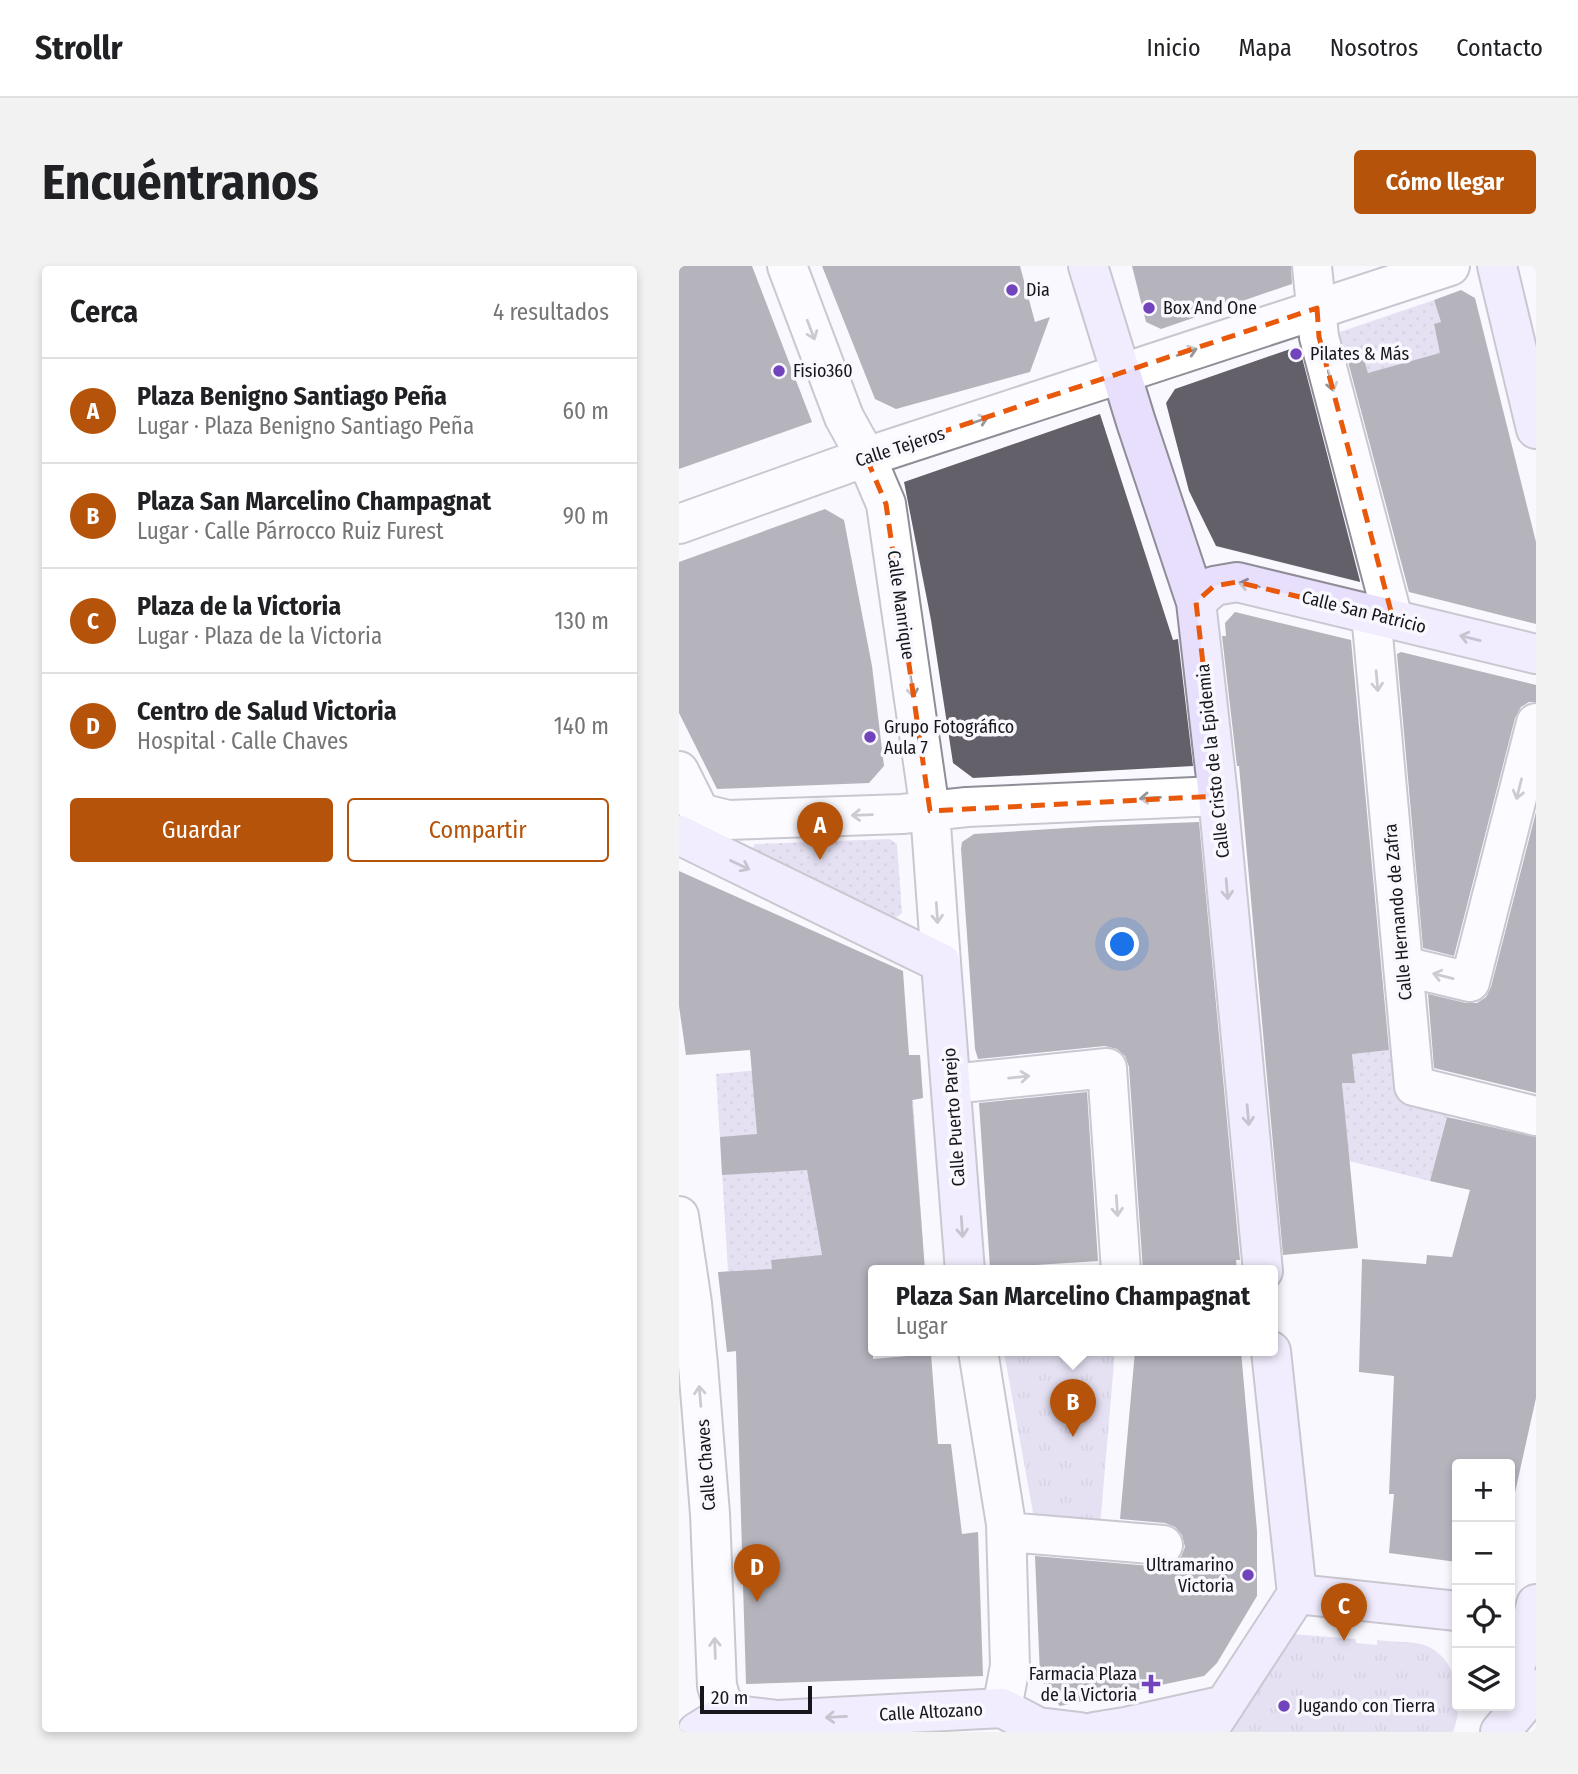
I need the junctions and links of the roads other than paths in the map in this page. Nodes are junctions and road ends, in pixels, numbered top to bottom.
1 (787, 266) edge
2 (1088, 266) edge
3 (1312, 266) edge
4 (1450, 266) edge
5 (1497, 266) edge
6 (1317, 308) junction
7 (1122, 374) junction
8 (1536, 429) edge
9 (866, 457) junction
10 (679, 524) edge
11 (1196, 602) junction
12 (1382, 616) junction
13 (1536, 654) edge
14 (1536, 723) edge
15 (683, 794) edge
16 (1218, 796) junction
17 (930, 811) junction
18 (679, 835) edge
19 (941, 963) junction
20 (1403, 966) junction
21 (951, 1084) junction
22 (1536, 1116) edge
23 (679, 1216) edge
24 (965, 1265) edge
25 (1121, 1265) edge
26 (1262, 1265) edge
27 (979, 1356) edge
28 (1272, 1356) edge
29 (1007, 1532) junction
30 (1163, 1545) dead end
31 (1297, 1594) junction
32 (1452, 1613) edge
33 (1528, 1616) edge
34 (1515, 1662) edge
35 (1536, 1689) edge
36 (1002, 1708) junction
37 (1485, 1711) edge
38 (1498, 1711) edge
39 (1216, 1718) edge
40 (718, 1726) edge
41 (1114, 1730) edge
42 (1080, 1732) edge
43 (1483, 1732) edge
44 (1490, 1732) edge
45 (1500, 1732) edge

1 -> 9 street, Calle Manrique
2 - 7 street, Calle Cristo de la Epidemia
3 - 6 street, Calle Hernando de Zafra
4 - 6 street, Calle Tejeros
5 - 8 street
7 -> 6 street, Calle Tejeros
6 -> 12 street, Calle Hernando de Zafra
9 -> 7 street, Calle Tejeros
7 - 11 street, Calle Cristo de la Epidemia
9 - 10 street, Calle Tejeros
9 -> 17 street, Calle Manrique
12 -> 11 street, Calle San Patricio
11 - 16 street, Calle Cristo de la Epidemia
13 -> 12 street, Calle San Patricio
12 -> 20 street, Calle Hernando de Zafra
14 -> 20 street
17 -> 15 street
16 -> 17 street
16 -> 26 street, Calle Cristo de la Epidemia
17 -> 19 street, Calle Manrique
18 -> 19 street
19 - 21 street, Calle Puerto Parejo
20 - 22 street, Calle Hernando de Zafra
21 -> 24 street, Calle Puerto Parejo
21 -> 25 street
40 -> 23 street, Calle Chaves
27 - 29 street
28 - 31 street
29 - 30 street
29 - 36 street
31 - 32 street
31 - 39 street
33 - 34 street
35 - 45 street
36 -> 40 street, Calle Altozano
36 - 42 street
37 - 43 street
38 - 44 street
39 - 41 street

